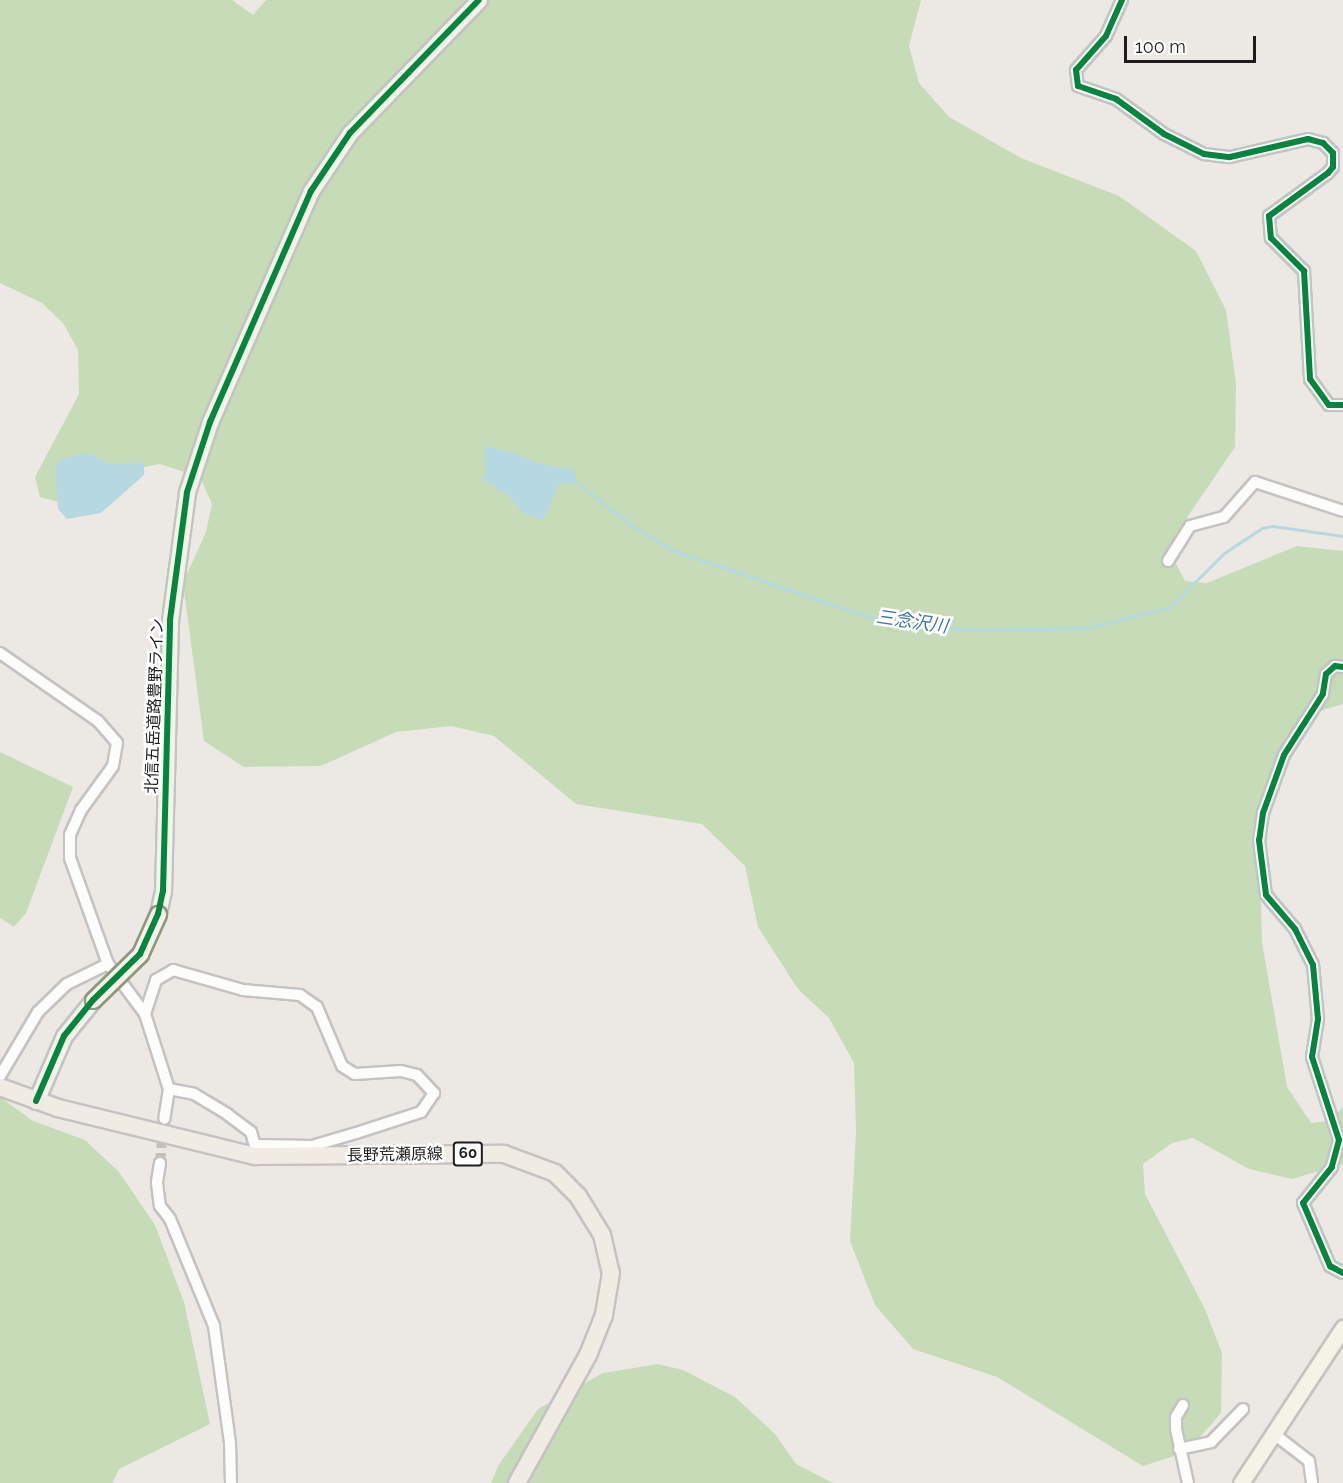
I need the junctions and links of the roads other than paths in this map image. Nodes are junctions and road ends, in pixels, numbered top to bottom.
1 (479, 0) edge
2 (1122, 0) edge
3 (1343, 405) edge
4 (1343, 511) edge
5 (1168, 561) dead end
6 (0, 653) edge
7 (1343, 667) edge
8 (108, 964) junction
9 (145, 1014) junction
10 (0, 1076) edge
11 (0, 1088) edge
12 (169, 1089) junction
13 (36, 1101) junction
14 (164, 1119) tunnel mouth
15 (256, 1151) junction
16 (160, 1163) tunnel mouth
17 (1343, 1273) edge
18 (1343, 1328) edge
19 (1183, 1405) dead end
20 (1244, 1409) dead end
21 (1274, 1434) junction
22 (1179, 1449) junction
23 (231, 1483) edge
24 (518, 1483) edge
25 (1188, 1483) edge
26 (1241, 1483) edge
27 (1312, 1483) edge

1 - 13 street, 北信五岳道路豊野ライン, bridge
2 - 3 street
4 - 5 street
6 - 8 street
7 - 17 street
8 - 9 street
8 - 10 street
9 - 12 street
9 - 15 street
11 - 13 main road, 長野荒瀬原線 / 60
12 - 14 street
12 - 15 street
13 - 15 main road, 長野荒瀬原線 / 60
15 - 24 main road, 長野荒瀬原線 / 60
16 - 23 street
18 - 21 street
19 - 22 street
20 - 22 street
21 - 26 street
21 - 27 street
22 - 25 street

